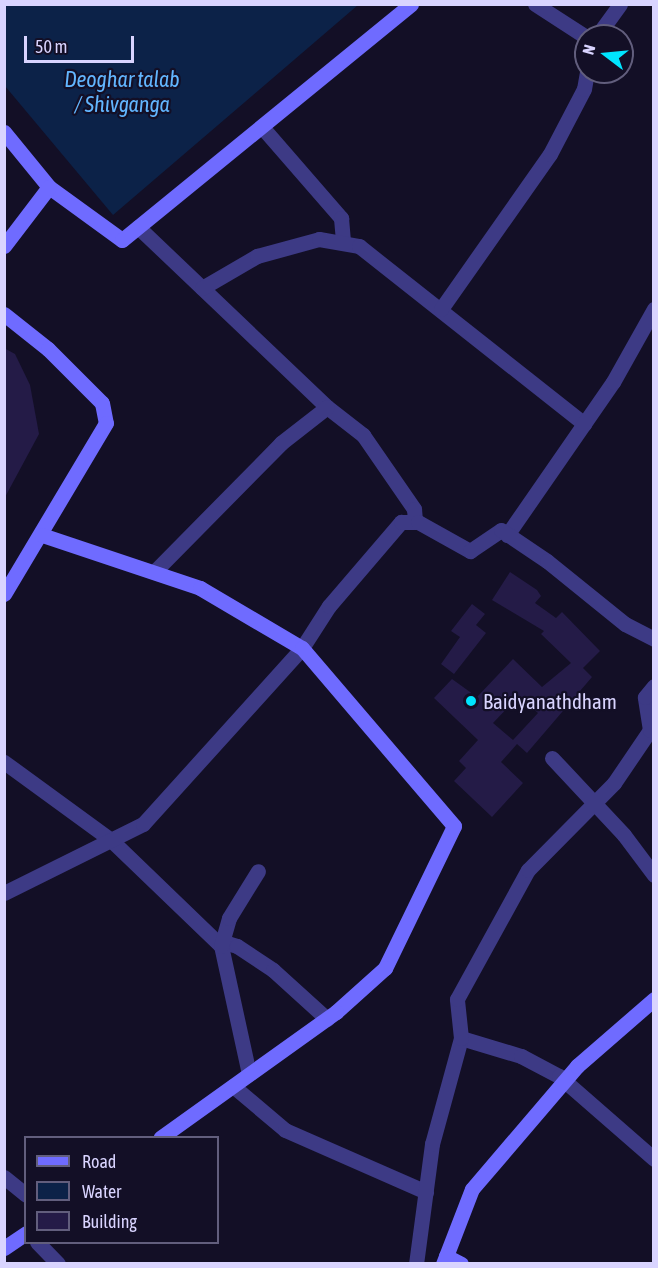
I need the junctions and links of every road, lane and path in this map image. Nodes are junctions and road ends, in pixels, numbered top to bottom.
1 (535, 4) edge
2 (620, 4) edge
3 (411, 5) edge
4 (606, 24) edge
5 (574, 29) edge
6 (585, 84) edge
7 (262, 127) junction
8 (4, 132) edge
9 (49, 187) junction
10 (138, 227) junction
11 (343, 241) junction
12 (4, 246) edge
13 (202, 288) junction
14 (441, 309) junction
15 (654, 309) edge
16 (4, 314) edge
17 (327, 406) junction
18 (584, 424) junction
19 (415, 521) junction
20 (42, 535) junction
21 (507, 535) junction
22 (154, 572) junction
23 (4, 594) edge
24 (654, 639) edge
25 (302, 648) junction
26 (654, 686) edge
27 (552, 758) dead end
28 (4, 762) edge
29 (595, 802) junction
30 (111, 840) junction
31 (258, 871) dead end
32 (654, 874) edge
33 (4, 893) edge
34 (221, 946) junction
35 (654, 999) edge
36 (327, 1019) junction
37 (461, 1038) junction
38 (249, 1074) junction
39 (563, 1082) junction
40 (232, 1086) junction
41 (161, 1136) edge
42 (654, 1159) edge
43 (4, 1177) edge
44 (426, 1192) junction
45 (24, 1193) edge
46 (24, 1234) edge
47 (39, 1244) edge
48 (4, 1248) edge
49 (445, 1260) edge
50 (58, 1263) edge
51 (416, 1263) edge
52 (461, 1263) edge

1 - 5 street
2 - 4 street
3 - 7 street
6 - 14 street
7 - 10 street
7 - 11 street
8 - 9 street
9 - 10 street
9 - 12 street
10 - 13 street
11 - 13 street
11 - 14 street
13 - 17 street
14 - 18 street
15 - 18 street
16 - 20 street
17 - 19 street
17 - 22 street
18 - 21 street
19 - 21 street
19 - 25 street
20 - 22 street
20 - 23 street
21 - 24 street
22 - 25 street
25 - 30 street
25 - 36 street
26 - 29 street
27 - 29 street
28 - 30 street
29 - 32 street
29 - 37 street
30 - 33 street
30 - 34 street
31 - 34 street
34 - 36 street
34 - 38 street
35 - 39 street
36 - 38 street
37 - 39 street
37 - 44 street
38 - 40 street
39 - 42 street
39 - 49 street
40 - 41 street
40 - 44 street
43 - 45 street
44 - 51 street
46 - 48 street
47 - 50 street
49 - 52 street

